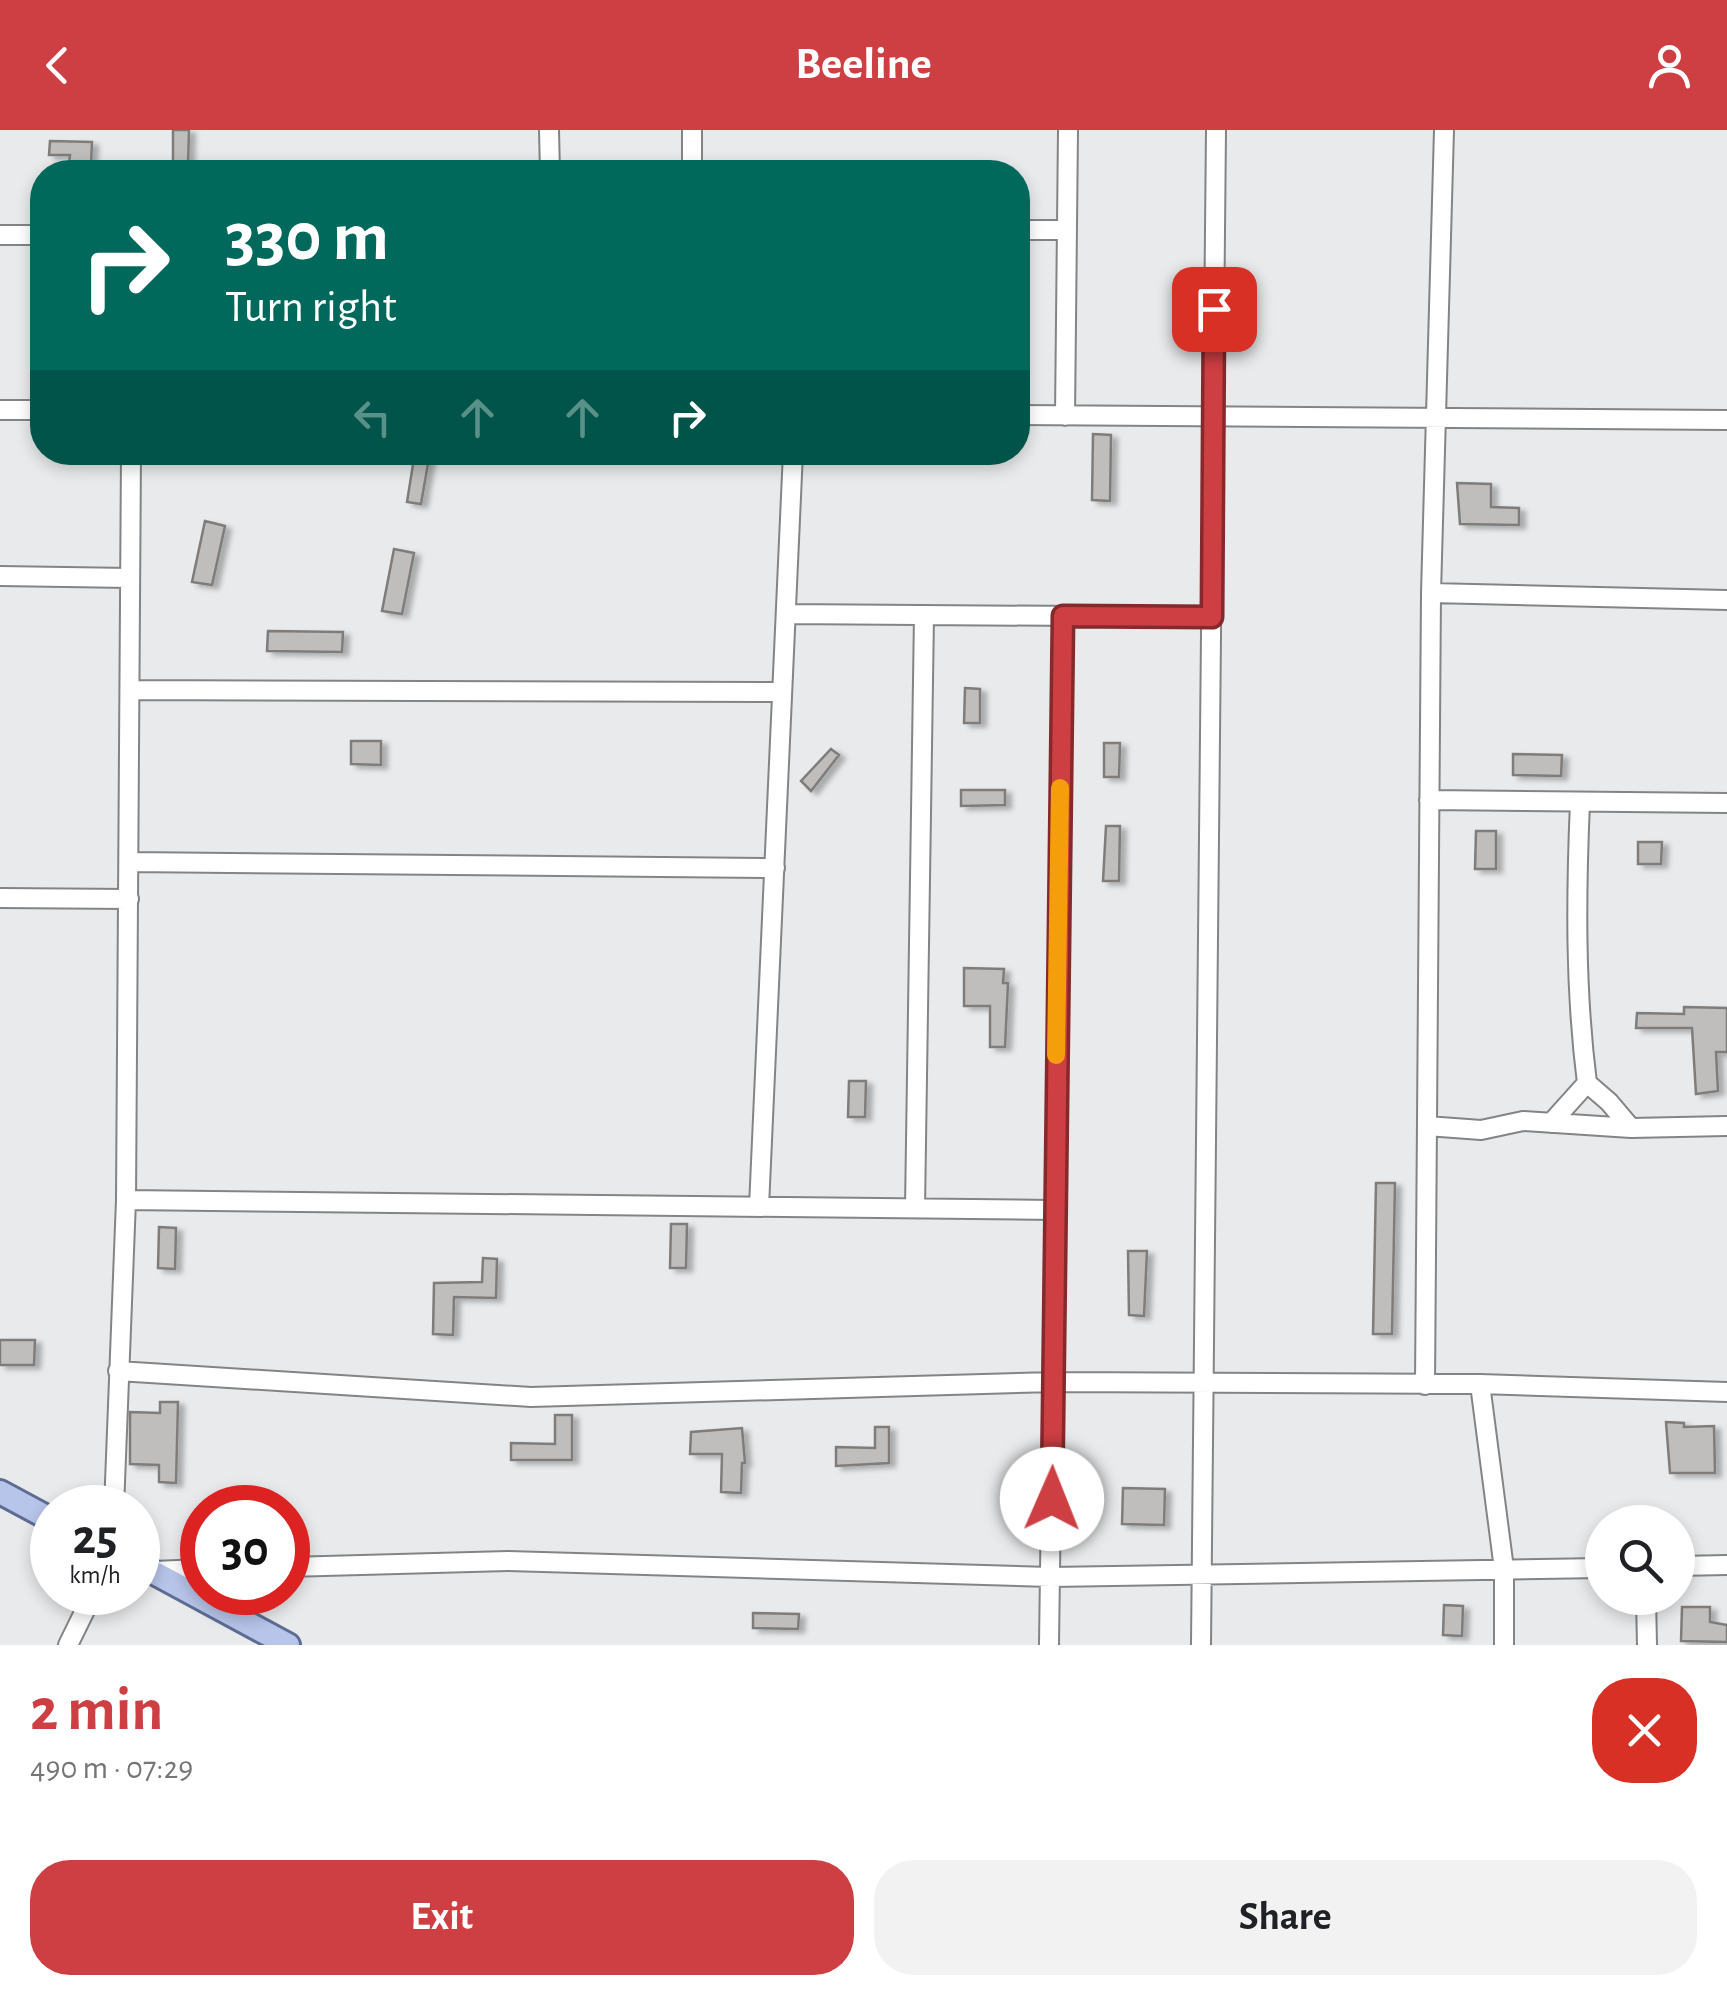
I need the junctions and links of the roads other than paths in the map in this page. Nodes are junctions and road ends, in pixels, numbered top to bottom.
1 (550, 130) edge
2 (692, 130) edge
3 (1068, 130) edge
4 (1216, 130) edge
5 (1444, 130) edge
6 (550, 160) edge
7 (692, 160) edge
8 (1030, 230) edge
9 (1067, 230) junction
10 (0, 235) edge
11 (30, 235) edge
12 (0, 410) edge
13 (30, 410) edge
14 (1030, 416) edge
15 (1065, 416) junction
16 (1214, 416) junction
17 (1436, 418) junction
18 (1727, 420) edge
19 (131, 465) edge
20 (792, 465) edge
21 (0, 576) edge
22 (130, 578) junction
23 (1431, 593) junction
24 (1727, 600) edge
25 (786, 614) junction
26 (924, 615) junction
27 (1063, 616) junction
28 (1212, 617) junction
29 (130, 690) junction
30 (782, 692) junction
31 (1429, 800) junction
32 (1580, 802) junction
33 (1727, 804) edge
34 (129, 862) junction
35 (774, 868) junction
36 (0, 898) edge
37 (129, 899) junction
38 (1587, 1083) junction
39 (1552, 1123) junction
40 (1427, 1126) junction
41 (1727, 1126) edge
42 (1630, 1128) junction
43 (126, 1200) junction
44 (759, 1206) junction
45 (915, 1208) junction
46 (1054, 1210) junction
47 (118, 1371) junction
48 (1054, 1382) junction
49 (1202, 1384) junction
50 (1480, 1384) junction
51 (1424, 1386) junction
52 (1727, 1392) edge
53 (115, 1485) edge
54 (0, 1492) edge
55 (30, 1508) edge
56 (1727, 1565) edge
57 (310, 1566) edge
58 (1695, 1566) edge
59 (1585, 1568) edge
60 (1504, 1570) junction
61 (1202, 1574) junction
62 (160, 1575) edge
63 (1050, 1577) junction
64 (83, 1615) edge
65 (1647, 1615) edge
66 (68, 1645) edge
67 (288, 1645) edge
68 (1049, 1645) edge
69 (1200, 1645) edge
70 (1504, 1645) edge
71 (1648, 1645) edge

1 - 6 street
2 - 7 street
3 - 9 street
4 - 16 street
5 - 17 street
8 - 9 street
9 - 15 street
10 - 11 street
12 - 13 street
14 - 15 street
15 - 16 street
16 - 17 street
16 - 28 street
17 - 18 street
17 - 23 street
19 - 22 street
20 - 25 street
21 - 22 street
22 - 29 street
23 - 24 street
23 - 31 street
25 - 26 street
25 - 30 street
26 - 27 street
26 - 45 street
27 - 28 street
27 - 46 street
28 - 49 street
29 - 30 street
29 - 34 street
30 - 35 street
31 - 32 street
31 - 40 street
32 - 33 street
32 - 38 street
34 - 35 street
34 - 37 street
35 - 44 street
36 - 37 street
37 - 43 street
38 - 39 street
38 - 42 street
39 - 40 street
39 - 42 street
40 - 51 street
41 - 42 street
43 - 44 street
43 - 47 street
44 - 45 street
45 - 46 street
46 - 48 street
47 - 48 street
47 - 53 street
48 - 49 street
48 - 63 street
49 - 51 street
49 - 61 street
50 - 51 street
50 - 52 street
50 - 60 street
54 - 55 main road
56 - 58 street
57 - 63 street
59 - 60 street
60 - 61 street
60 - 70 street
61 - 63 street
61 - 69 street
62 - 67 main road
63 - 68 street
64 - 66 street
65 - 71 street

